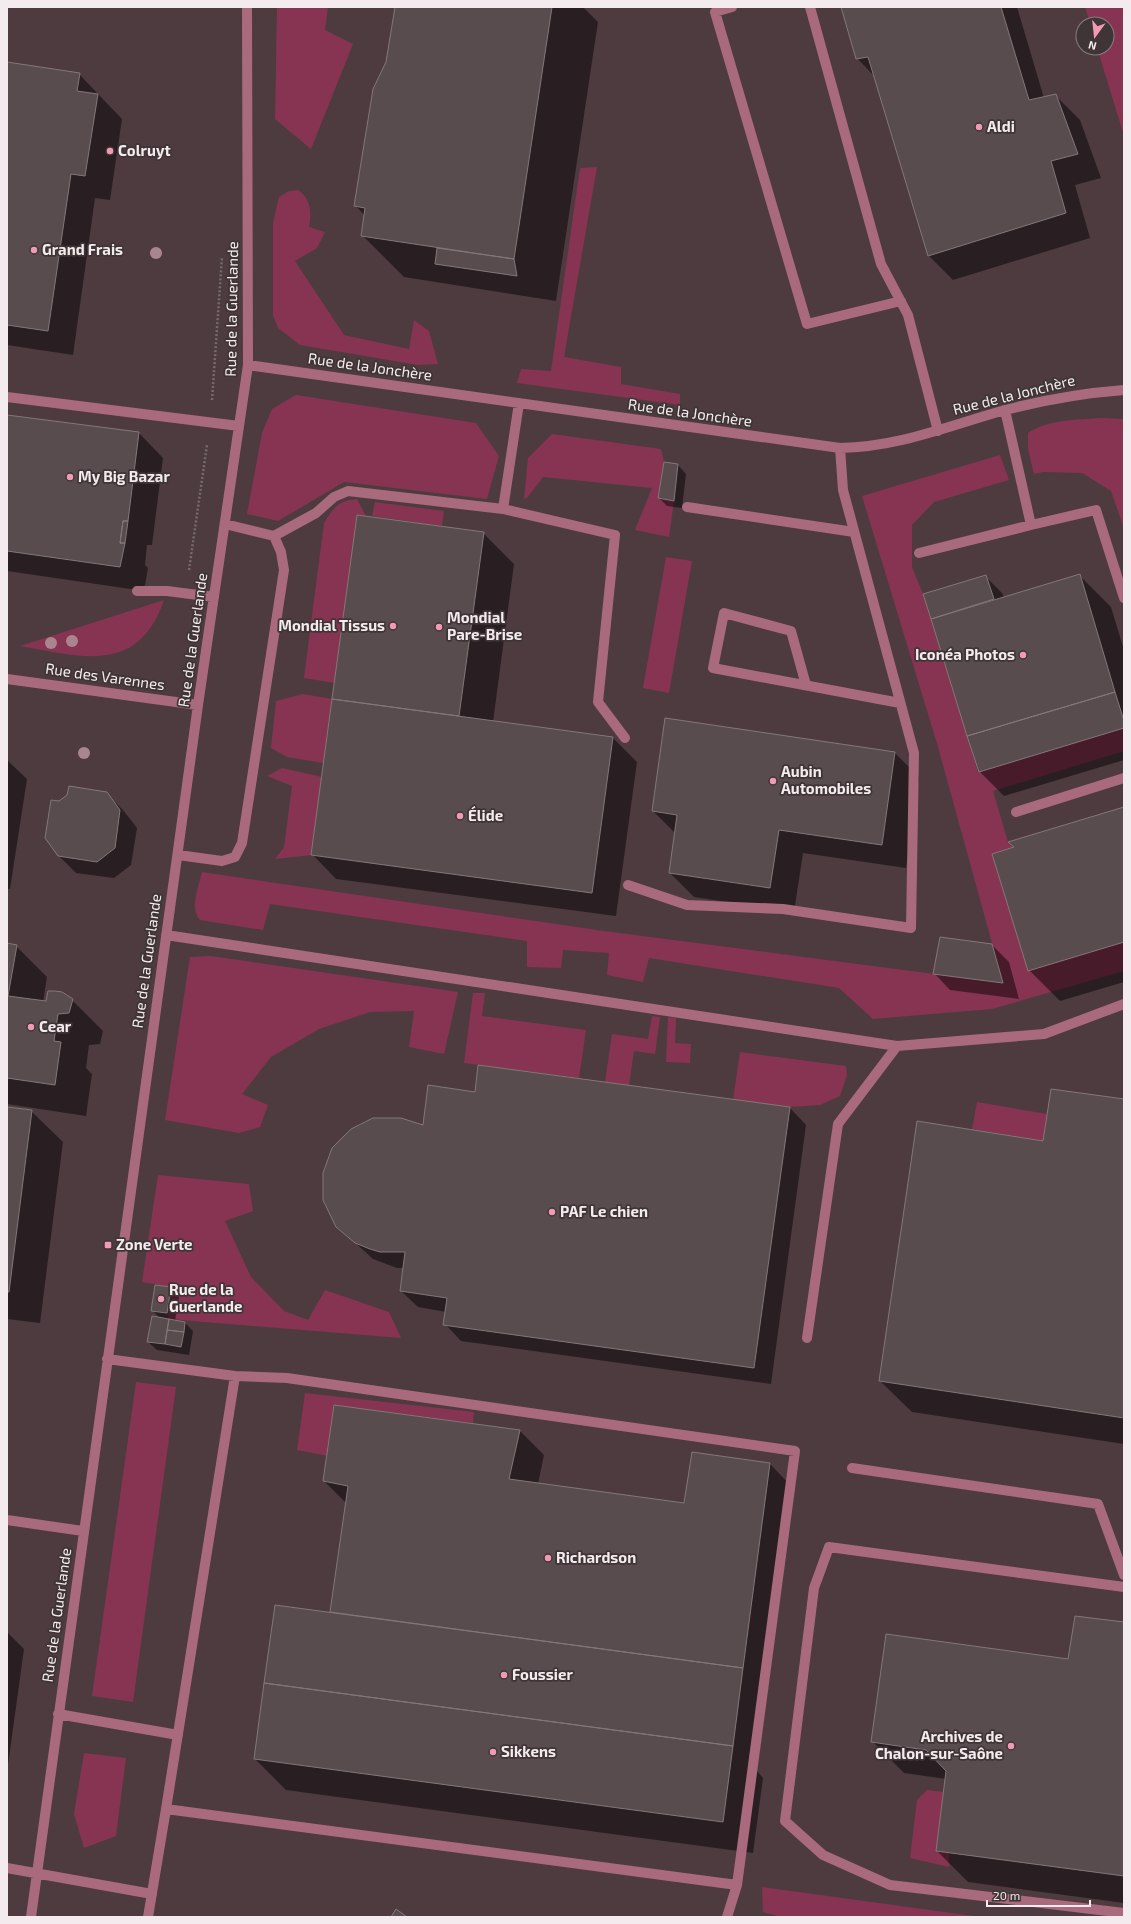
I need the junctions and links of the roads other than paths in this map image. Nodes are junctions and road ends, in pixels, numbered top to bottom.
1 (247, 7) edge
2 (732, 7) edge
3 (810, 7) edge
4 (901, 301) junction
5 (248, 365) junction
6 (1124, 390) edge
7 (7, 397) edge
8 (519, 403) junction
9 (1005, 410) junction
10 (239, 426) junction
11 (938, 430) junction
12 (840, 448) junction
13 (687, 507) dead end
14 (503, 509) junction
15 (225, 524) junction
16 (1031, 525) junction
17 (854, 532) junction
18 (274, 536) junction
19 (919, 553) dead end
20 (137, 591) dead end
21 (214, 597) junction
22 (1124, 598) edge
23 (7, 679) edge
24 (806, 685) junction
25 (900, 703) junction
26 (198, 705) junction
27 (625, 738) dead end
28 (1124, 778) edge
29 (1016, 812) dead end
30 (178, 854) junction
31 (628, 885) dead end
32 (166, 935) junction
33 (1124, 1004) edge
34 (897, 1046) junction
35 (807, 1338) dead end
36 (107, 1359) junction
37 (236, 1376) junction
38 (852, 1468) dead end
39 (7, 1520) edge
40 (83, 1531) junction
41 (1124, 1575) edge
42 (1124, 1587) edge
43 (58, 1714) junction
44 (178, 1735) junction
45 (166, 1809) junction
46 (7, 1868) edge
47 (37, 1872) junction
48 (737, 1885) junction
49 (152, 1894) junction
50 (1124, 1913) edge
51 (31, 1917) edge
52 (148, 1917) edge
53 (727, 1917) edge

1 - 5 street, Rue de la Guerlande
2 - 4 street
3 - 4 street
4 - 11 street
5 - 8 street, Rue de la Jonchère
5 - 10 street, Rue de la Guerlande
6 - 9 street, Rue de la Jonchère
7 - 10 street
8 - 12 street, Rue de la Jonchère
8 - 14 street
9 - 11 street, Rue de la Jonchère
9 - 16 street
10 - 15 street, Rue de la Guerlande
11 - 12 street, Rue de la Jonchère
12 - 17 street
13 - 17 street
14 - 18 street
14 - 27 street
15 - 18 street
15 - 21 street, Rue de la Guerlande
16 - 19 street
16 - 22 street
17 - 25 street
18 - 30 street
20 - 21 street
21 - 26 street, Rue de la Guerlande
23 - 26 street, Rue des Varennes
24 - 24 street
24 - 25 street
25 - 31 street
26 - 30 street, Rue de la Guerlande
28 - 29 street
30 - 32 street, Rue de la Guerlande
32 - 34 street
32 - 36 street, Rue de la Guerlande
33 - 34 street
34 - 35 street
36 - 37 street
36 - 40 street, Rue de la Guerlande
37 - 44 street
37 - 48 street
38 - 41 street
39 - 40 street
40 - 43 street, Rue de la Guerlande
42 - 50 street
43 - 44 street
43 - 47 street, Rue de la Guerlande
44 - 45 street
45 - 48 street
45 - 49 street
46 - 47 street
47 - 49 street
47 - 51 street, Rue de la Guerlande
48 - 53 street
49 - 52 street

